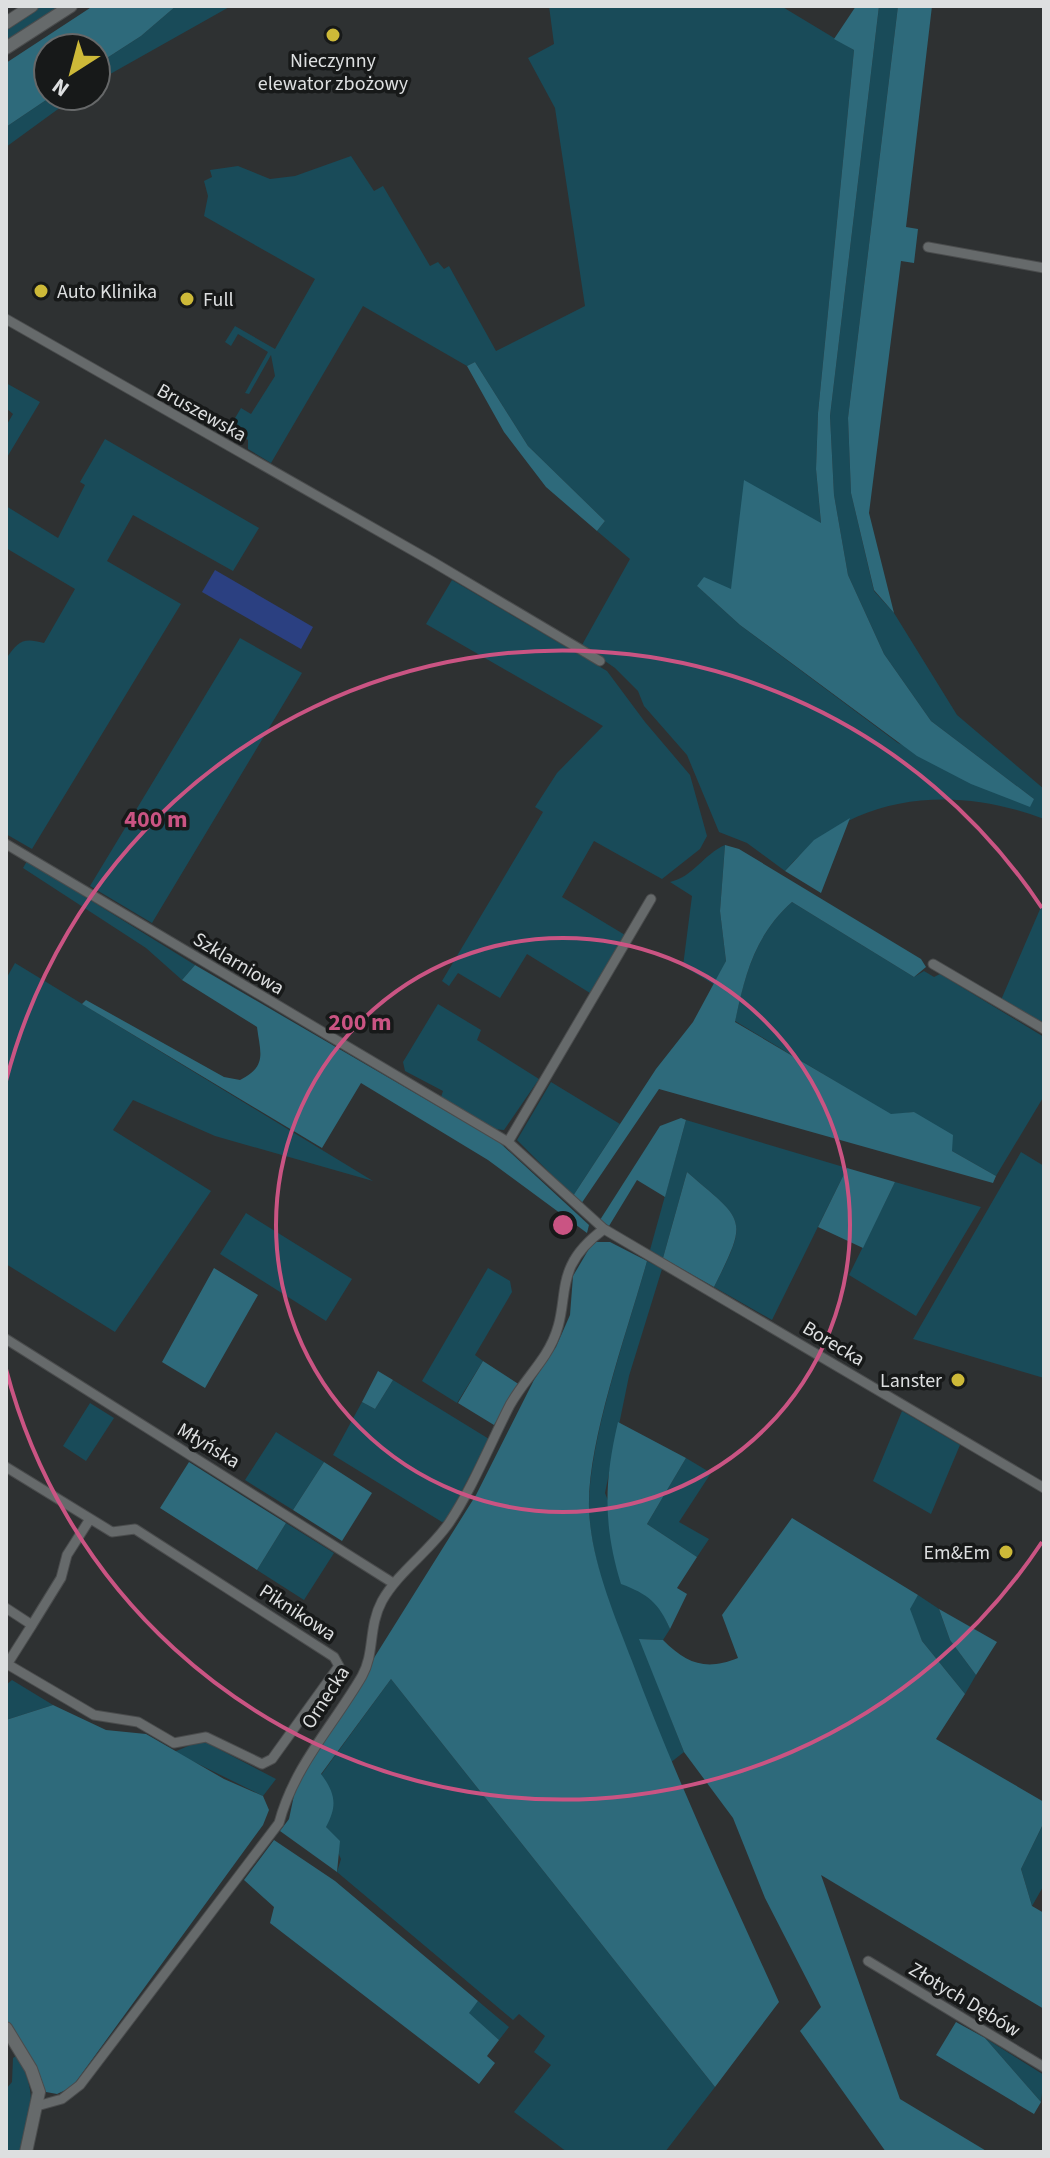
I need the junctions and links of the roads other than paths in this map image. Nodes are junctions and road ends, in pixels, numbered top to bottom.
1 (32, 6) edge
2 (71, 6) edge
3 (6, 23) edge
4 (6, 48) edge
5 (928, 247) dead end
6 (1044, 268) edge
7 (6, 319) edge
8 (600, 661) dead end
9 (6, 844) edge
10 (651, 899) dead end
11 (933, 964) dead end
12 (1044, 1029) edge
13 (508, 1142) junction
14 (604, 1229) junction
15 (6, 1339) edge
16 (6, 1467) edge
17 (1044, 1488) edge
18 (90, 1519) junction
19 (393, 1583) junction
20 (6, 1608) edge
21 (32, 1625) junction
22 (7, 1665) edge
23 (868, 1961) dead end
24 (6, 2028) edge
25 (1044, 2067) edge
26 (37, 2106) junction
27 (26, 2152) edge

1 - 3 street
2 - 4 street
5 - 6 street
7 - 8 street, Bruszewska
9 - 13 street, Szklarniowa
10 - 13 street
11 - 12 street
13 - 14 street, Szklarniowa
14 - 17 street, Borecka
14 - 19 street, Ornecka
15 - 19 street, Młyńska
16 - 18 street, Piknikowa
18 - 21 street
18 - 22 street, Piknikowa
19 - 26 street, Ornecka
20 - 21 street
21 - 22 street
23 - 25 street, Złotych Dębów
24 - 26 street
26 - 27 street

